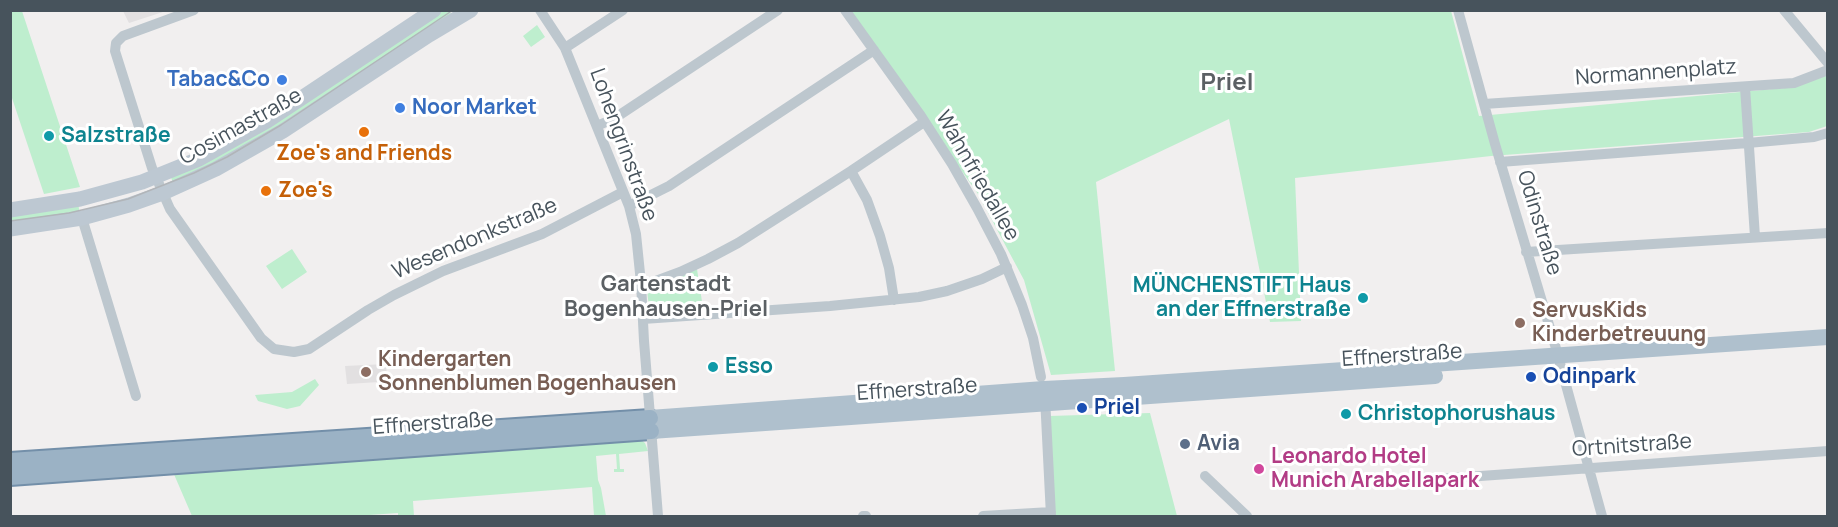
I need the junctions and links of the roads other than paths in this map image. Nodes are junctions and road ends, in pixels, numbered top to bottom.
1 (194, 10) edge
2 (434, 10) edge
3 (471, 10) edge
4 (540, 10) edge
5 (623, 10) edge
6 (778, 10) edge
7 (845, 10) edge
8 (1458, 10) edge
9 (1784, 10) edge
10 (565, 48) junction
11 (874, 50) junction
12 (1827, 63) edge
13 (1827, 70) edge
14 (1744, 87) junction
15 (1484, 104) junction
16 (924, 122) junction
17 (597, 126) junction
18 (1827, 133) edge
19 (1748, 143) junction
20 (1500, 162) junction
21 (851, 171) junction
22 (156, 177) junction
23 (623, 192) junction
24 (163, 193) junction
25 (628, 206) junction
26 (10, 210) edge
27 (82, 218) junction
28 (10, 229) edge
29 (1827, 232) edge
30 (1755, 237) junction
31 (1526, 252) junction
32 (1007, 267) junction
33 (641, 283) junction
34 (894, 300) junction
35 (643, 319) junction
36 (1827, 337) edge
37 (1827, 348) edge
38 (1559, 361) junction
39 (1044, 390) junction
40 (136, 396) dead end
41 (651, 425) junction
42 (1827, 451) edge
43 (10, 461) edge
44 (1589, 468) junction
45 (1205, 476) dead end
46 (10, 477) edge
47 (1439, 479) dead end
48 (1051, 514) edge
49 (658, 516) edge
50 (983, 516) edge
51 (1247, 516) edge
52 (1602, 516) edge

1 - 22 street, Wesendonkstraße
2 - 22 main road, Cosimastraße
3 - 24 main road, Cosimastraße
4 - 10 street, Lohengrinstraße
5 - 10 street
6 - 17 street
7 - 11 street, Wahnfriedallee
8 - 15 street, Odinstraße
9 - 12 street
10 - 17 street, Lohengrinstraße
11 - 16 street, Wahnfriedallee
11 - 25 street
13 - 14 street, Normannenplatz
14 - 15 street, Normannenplatz
14 - 19 street
15 - 20 street, Odinstraße
16 - 21 street
16 - 32 street, Wahnfriedallee
17 - 23 street, Lohengrinstraße
18 - 19 street
19 - 20 street
19 - 30 street
20 - 31 street, Odinstraße
21 - 33 street
21 - 34 street
22 - 24 street, Wesendonkstraße
22 - 26 main road, Cosimastraße
23 - 24 street, Wesendonkstraße
23 - 25 street, Lohengrinstraße
24 - 27 main road, Cosimastraße
25 - 33 street, Lohengrinstraße
27 - 28 main road, Cosimastraße
27 - 40 street
29 - 30 street
30 - 31 street
31 - 38 street, Odinstraße
32 - 34 street
32 - 39 street, Wahnfriedallee
33 - 35 street, Lohengrinstraße
34 - 35 street
35 - 41 street, Lohengrinstraße
36 - 38 main road, Effnerstraße
37 - 38 main road, Effnerstraße
38 - 39 main road, Effnerstraße
38 - 44 street, Odinstraße
39 - 41 main road, Effnerstraße
39 - 41 main road, Effnerstraße
39 - 48 street, Wahnfriedallee
41 - 43 highway, Effnerstraße
41 - 46 highway, Effnerstraße
41 - 49 street, Lohengrinstraße
42 - 44 street, Ortnitstraße
44 - 47 street, Ortnitstraße
44 - 52 street, Odinstraße
45 - 51 street
48 - 50 street

